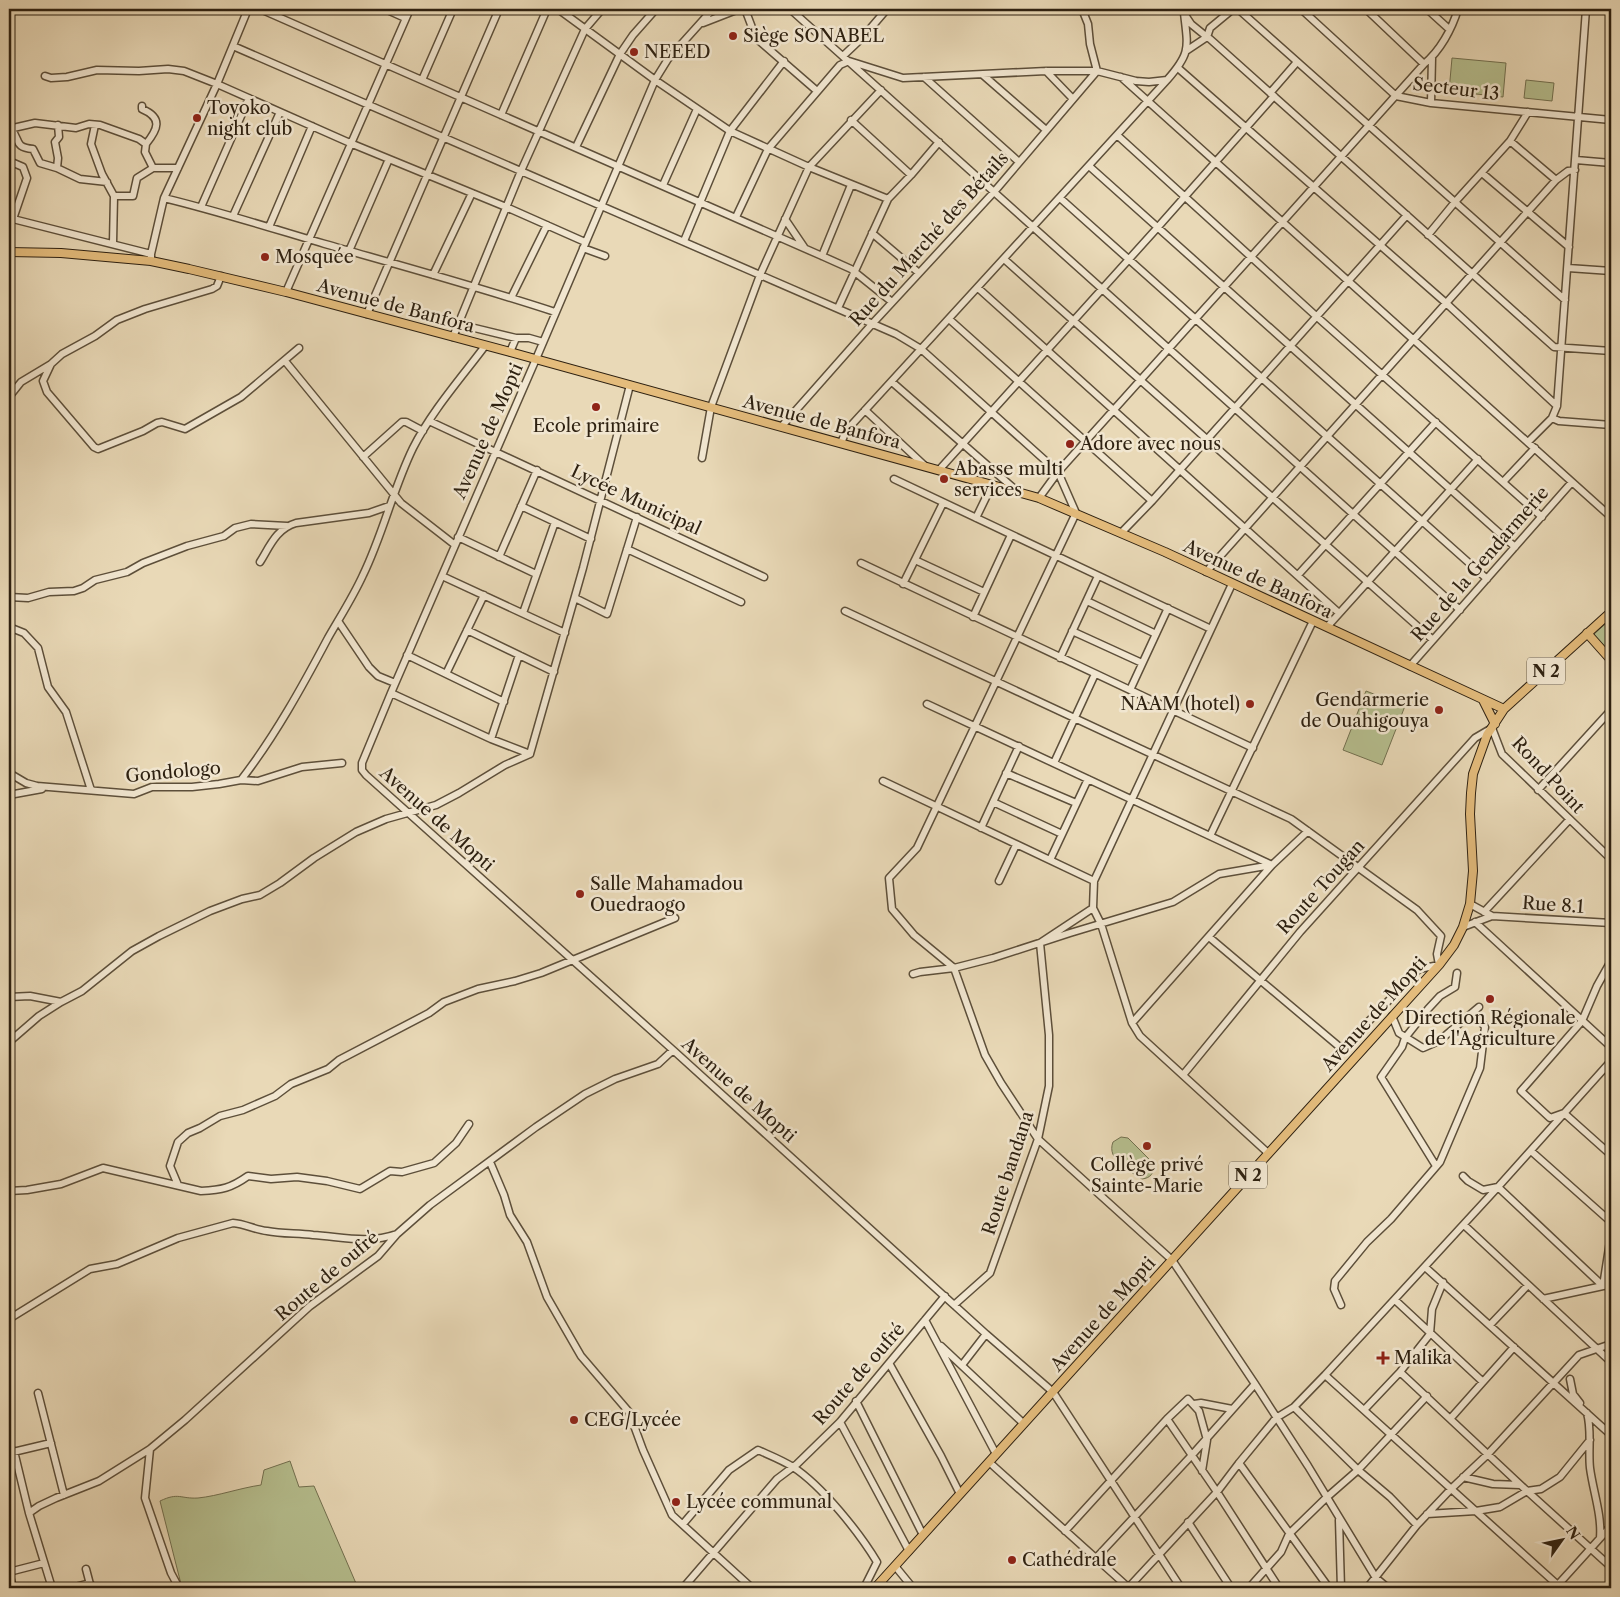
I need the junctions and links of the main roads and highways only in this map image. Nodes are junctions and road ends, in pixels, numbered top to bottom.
1 (9, 252) edge
2 (1611, 612) edge
3 (1587, 633) junction
4 (1611, 660) edge
5 (1483, 700) junction
6 (1504, 709) junction
7 (1493, 726) junction
8 (875, 1588) edge

1 - 5 main road, Avenue de Banfora
2 - 3 main road, Avenue de Mopti / N 2
3 - 4 main road
3 - 6 main road, Avenue de Mopti / N 2
5 - 6 main road, Avenue de Banfora
5 - 7 main road
6 - 7 main road, Avenue de Mopti / N 2
7 - 8 main road, Avenue de Mopti / N 2

